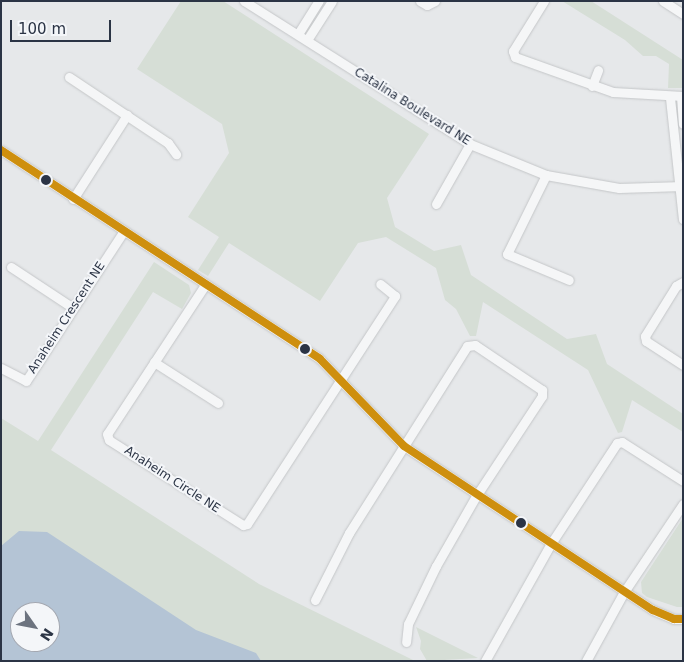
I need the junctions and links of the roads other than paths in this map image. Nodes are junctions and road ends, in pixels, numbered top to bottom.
1 (244, 1) edge
2 (319, 1) edge
3 (332, 1) edge
4 (420, 1) edge
5 (435, 1) edge
6 (544, 1) edge
7 (663, 1) edge
8 (683, 14) edge
9 (298, 34) junction
10 (307, 40) junction
11 (598, 70) dead end
12 (69, 77) dead end
13 (592, 86) junction
14 (682, 96) edge
15 (670, 98) junction
16 (127, 116) junction
17 (683, 124) edge
18 (470, 144) junction
19 (1, 150) edge
20 (176, 154) dead end
21 (546, 175) junction
22 (681, 186) edge
23 (73, 199) junction
24 (436, 204) dead end
25 (683, 219) edge
26 (123, 232) junction
27 (11, 268) dead end
28 (569, 280) dead end
29 (683, 282) edge
30 (380, 284) dead end
31 (205, 285) junction
32 (73, 308) junction
33 (154, 362) junction
34 (683, 365) edge
35 (1, 368) edge
36 (341, 381) junction
37 (218, 404) dead end
38 (404, 446) junction
39 (683, 482) edge
40 (476, 496) junction
41 (683, 504) edge
42 (550, 545) junction
43 (624, 592) junction
44 (315, 600) dead end
45 (683, 619) edge
46 (406, 642) dead end
47 (485, 661) edge
48 (586, 661) edge

1 - 9 street, Catalina Boulevard NE
2 - 9 street
3 - 10 street
4 - 5 street
6 - 13 street
7 - 8 street
9 - 10 street, Catalina Boulevard NE
10 - 18 street, Catalina Boulevard NE
11 - 13 street
12 - 16 street
13 - 15 street
14 - 15 street
14 - 17 street
15 - 22 street
16 - 20 street
16 - 23 street
18 - 21 street, Catalina Boulevard NE
18 - 24 street
19 - 23 street
21 - 22 street, Catalina Boulevard NE
21 - 28 street
22 - 25 street
23 - 26 street
26 - 31 street
26 - 32 street, Anaheim Crescent NE
27 - 32 street
29 - 34 street
30 - 36 street
31 - 33 street, Anaheim Circle NE
31 - 36 street
32 - 35 street, Anaheim Crescent NE
33 - 36 street, Anaheim Circle NE
33 - 37 street
36 - 38 street
38 - 40 street
38 - 40 street
38 - 44 street
39 - 42 street
40 - 42 street
40 - 46 street
41 - 43 street
42 - 43 street
42 - 47 street
43 - 45 street
43 - 48 street

